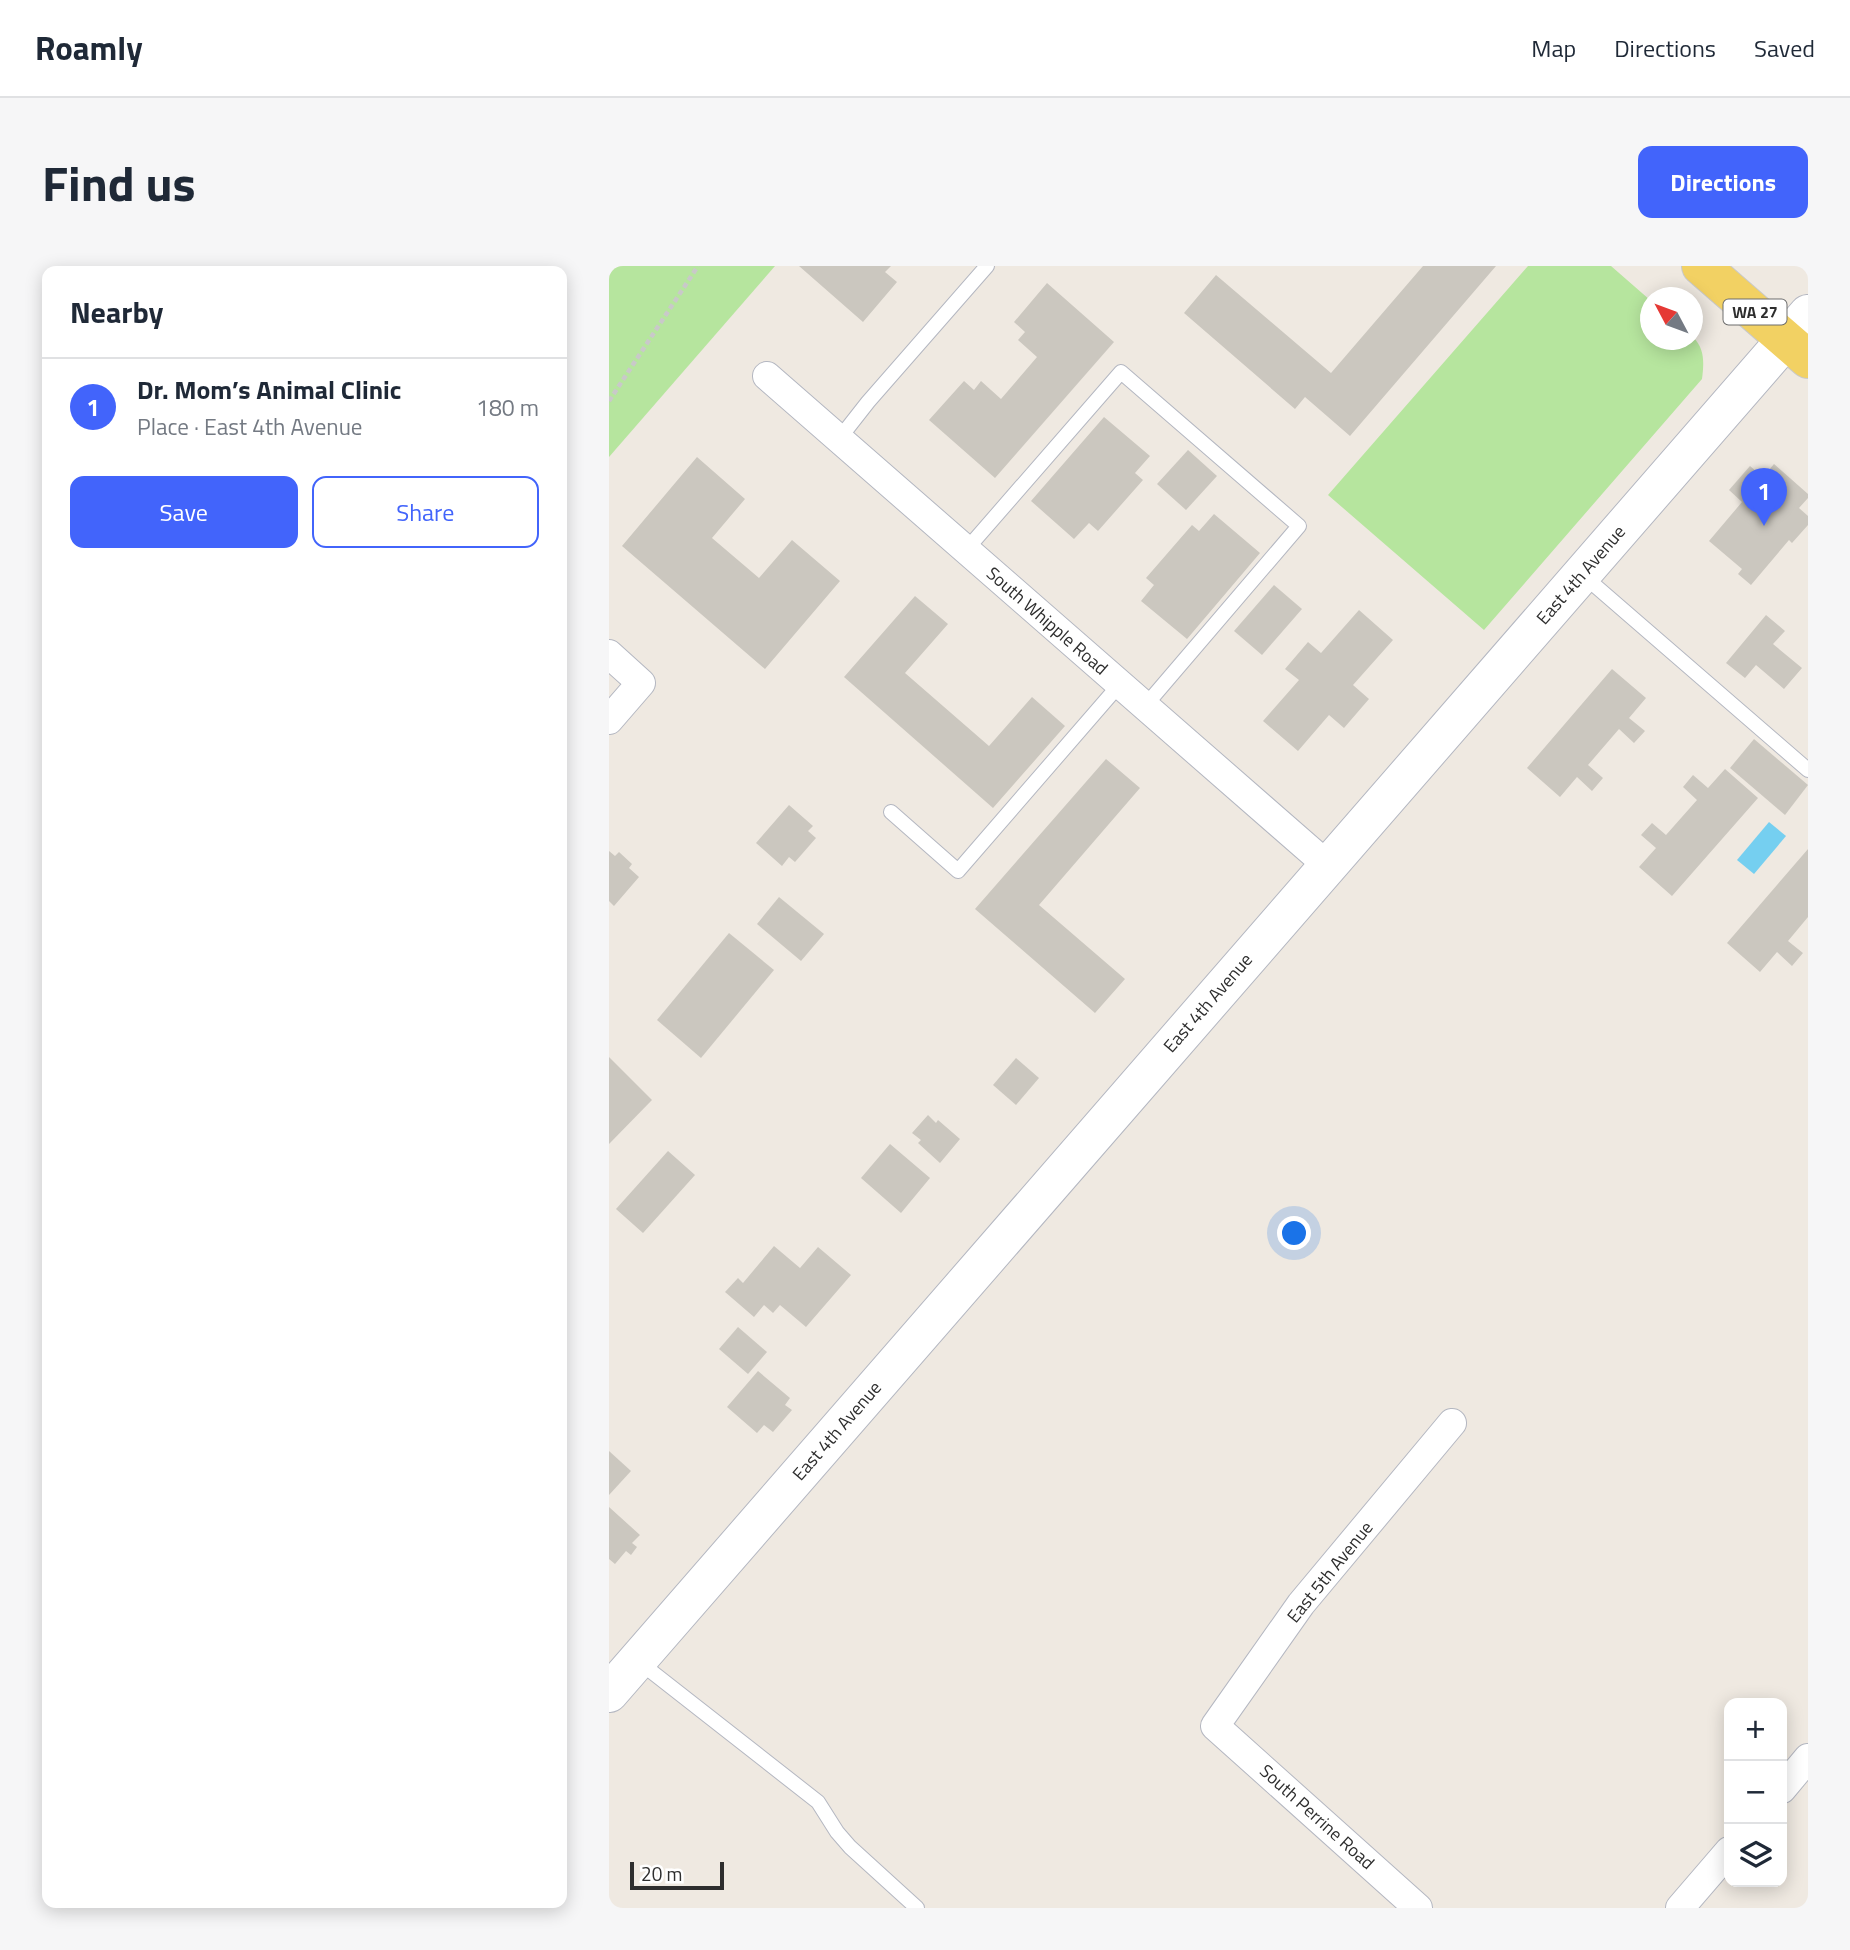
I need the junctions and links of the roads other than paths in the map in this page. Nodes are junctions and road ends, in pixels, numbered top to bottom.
1 (987, 266) edge
2 (1701, 266) edge
3 (1801, 337) edge
4 (767, 376) dead end
5 (839, 439) junction
6 (966, 550) junction
7 (1582, 574) junction
8 (609, 654) edge
9 (1120, 684) junction
10 (1145, 706) junction
11 (609, 720) edge
12 (1808, 770) edge
13 (891, 812) dead end
14 (1327, 866) junction
15 (1452, 1423) dead end
16 (637, 1661) junction
17 (609, 1693) edge
18 (1215, 1726) joint
19 (1808, 1758) edge
20 (1787, 1783) edge
21 (1724, 1857) edge
22 (917, 1908) edge
23 (1419, 1908) edge
24 (1680, 1908) edge

1 - 5 lane
2 - 3 main road, WA 27
3 - 7 street, East 4th Avenue
4 - 5 street, South Whipple Road
5 - 6 street, South Whipple Road
6 - 9 street, South Whipple Road
6 - 10 lane
7 - 12 lane
7 - 14 street, East 4th Avenue
8 - 11 street
9 - 10 street, South Whipple Road
9 - 13 lane
10 - 14 street, South Whipple Road
14 - 16 street, East 4th Avenue
15 - 18 street, East 5th Avenue
16 - 17 street, East 4th Avenue
16 - 22 lane
18 - 23 street, South Perrine Road
19 - 20 street
21 - 24 street

